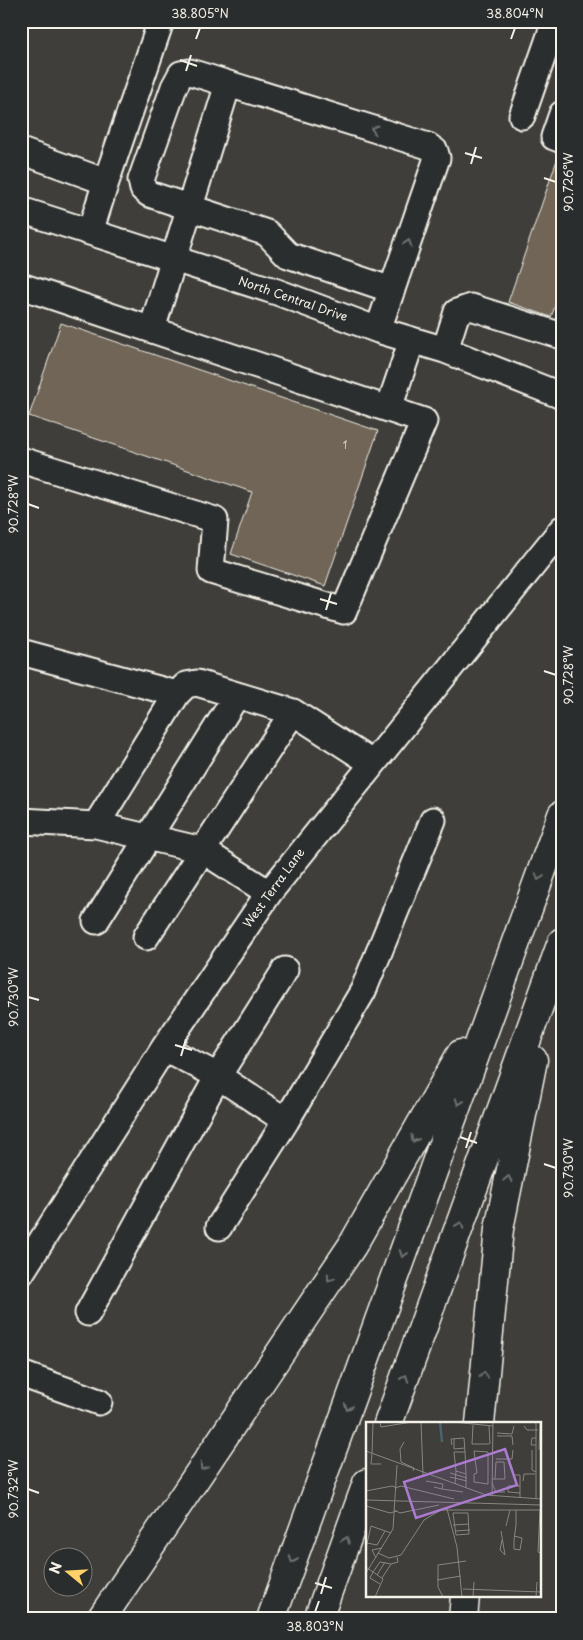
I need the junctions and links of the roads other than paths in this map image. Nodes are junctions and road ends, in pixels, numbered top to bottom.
1 (161, 21) edge
2 (555, 21) edge
3 (228, 84) junction
4 (562, 114) edge
5 (522, 116) dead end
6 (562, 140) edge
7 (21, 151) edge
8 (106, 182) junction
9 (191, 208) junction
10 (21, 210) edge
11 (90, 232) junction
12 (288, 256) junction
13 (174, 259) junction
14 (21, 286) edge
15 (392, 290) junction
16 (277, 292) junction
17 (152, 329) junction
18 (378, 330) junction
19 (562, 336) edge
20 (412, 340) junction
21 (445, 350) junction
22 (562, 396) edge
23 (389, 408) junction
24 (21, 460) edge
25 (562, 529) edge
26 (21, 652) edge
27 (177, 694) junction
28 (237, 695) junction
29 (293, 712) junction
30 (372, 763) junction
31 (562, 815) edge
32 (433, 820) dead end
33 (21, 821) edge
34 (96, 825) junction
35 (148, 838) junction
36 (202, 850) junction
37 (269, 893) junction
38 (96, 921) dead end
39 (146, 938) dead end
40 (562, 942) edge
41 (511, 957) junction
42 (285, 970) dead end
43 (544, 990) junction
44 (164, 1048) junction
45 (218, 1076) junction
46 (286, 1121) junction
47 (219, 1227) dead end
48 (21, 1273) edge
49 (88, 1313) dead end
50 (21, 1374) edge
51 (99, 1402) dead end
52 (389, 1422) edge
53 (480, 1422) edge
54 (366, 1486) edge
55 (465, 1598) edge
56 (101, 1619) edge
57 (271, 1619) edge
58 (318, 1619) edge
59 (463, 1619) edge

1 - 8 street
2 - 5 street
3 - 9 street
3 - 9 street
15 -> 3 street
4 - 6 street
7 - 8 street
8 - 11 street
9 - 12 street
9 - 13 street
10 - 11 street, North Central Drive
11 - 13 street, North Central Drive
12 - 15 street
12 - 16 street
13 - 16 street, North Central Drive
13 - 17 street
14 - 17 street
15 - 18 street
16 - 18 street, North Central Drive
17 - 23 street
18 - 20 street, North Central Drive
19 - 21 street
20 - 21 street, North Central Drive
20 - 23 street
21 - 22 street, North Central Drive
23 - 24 street
25 - 30 street, West Terra Lane
26 - 27 street
27 - 28 street
27 - 34 street
28 - 29 street
28 - 35 street
29 - 30 street
29 - 36 street
30 - 37 street, West Terra Lane
31 -> 41 highway
32 - 46 street
33 - 34 street
34 - 35 street
35 - 36 street
35 - 38 street
36 - 37 street
36 - 39 street
37 - 44 street, West Terra Lane
40 - 43 highway
41 -> 56 highway
41 -> 57 highway
42 - 45 street
52 -> 43 highway
53 -> 43 highway
44 - 45 street
44 - 48 street, West Terra Lane
45 - 46 street
45 - 49 street
46 - 47 street
50 - 51 street
58 -> 54 highway
55 - 59 highway

